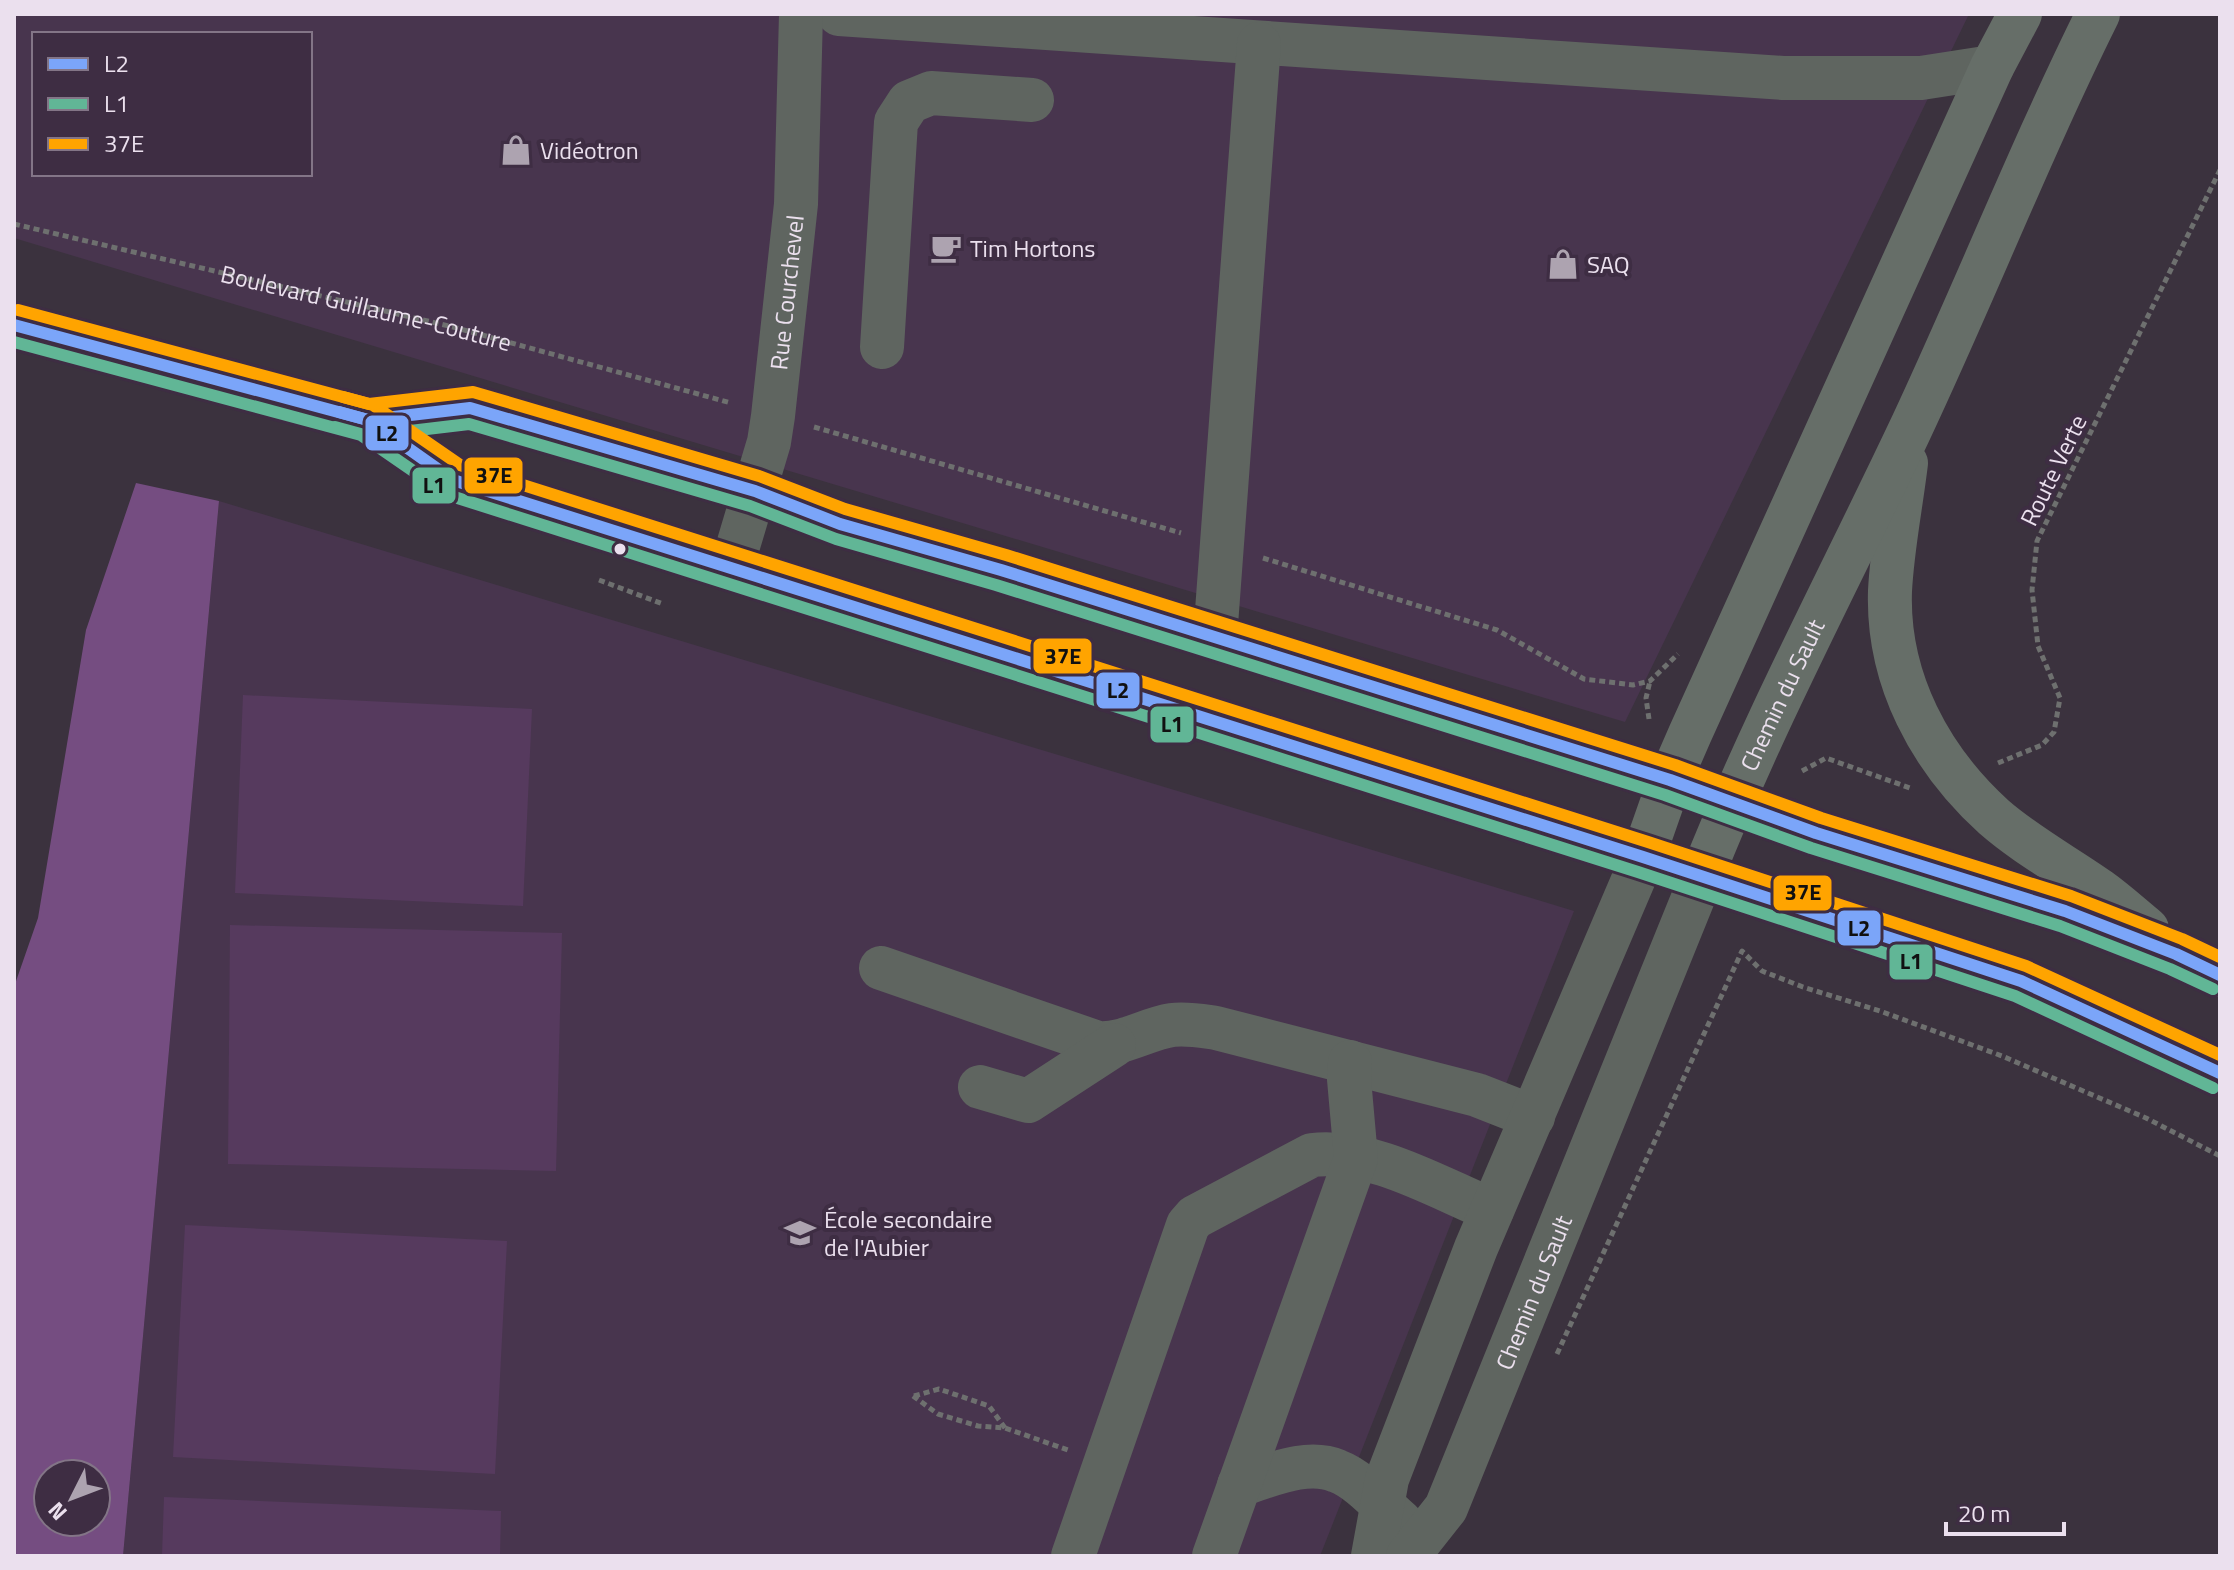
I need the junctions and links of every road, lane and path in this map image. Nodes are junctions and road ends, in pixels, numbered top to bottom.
1 (801, 14) edge
2 (839, 14) edge
3 (2020, 14) edge
4 (2098, 14) edge
5 (1259, 44) junction
6 (1992, 67) junction
7 (1032, 100) dead end
8 (2220, 170) edge
9 (14, 224) edge
10 (14, 325) edge
11 (882, 347) dead end
12 (718, 399) dead end
13 (368, 420) junction
14 (1910, 430) junction
15 (755, 491) junction
16 (732, 566) junction
17 (599, 580) dead end
18 (663, 604) dead end
19 (1215, 638) junction
20 (1681, 651) dead end
21 (1584, 679) dead end
22 (1650, 681) junction
23 (1649, 720) dead end
24 (1989, 767) dead end
25 (1802, 771) dead end
26 (1670, 780) junction
27 (1918, 791) dead end
28 (1731, 802) junction
29 (1643, 857) junction
30 (1702, 876) junction
31 (2176, 954) junction
32 (881, 968) dead end
33 (2220, 975) edge
34 (1114, 1045) junction
35 (1350, 1062) junction
36 (2220, 1073) edge
37 (980, 1087) dead end
38 (1533, 1117) junction
39 (2220, 1156) edge
40 (1356, 1158) junction
41 (1492, 1210) junction
42 (1551, 1369) dead end
43 (1005, 1428) junction
44 (1058, 1447) dead end
45 (1239, 1485) junction
46 (1381, 1504) junction
47 (1414, 1548) edge
48 (1073, 1556) edge
49 (1214, 1556) edge
50 (1373, 1556) edge

1 - 15 street, Rue Courchevel
2 - 5 street
3 - 6 main road
4 - 14 main road, Chemin du Sault
5 - 6 street
5 - 19 street
6 - 26 main road
7 - 11 street
8 - 24 path, Route Verte
9 - 12 path, Boulevard Guillaume-Couture
10 - 13 main road
13 - 15 main road
13 - 16 main road
14 - 28 main road, Chemin du Sault
14 - 31 main road
15 - 16 street, Rue Courchevel
15 - 19 main road
16 - 29 main road
17 - 18 path
19 - 26 main road
20 - 22 path
21 - 22 path
22 - 23 path
25 - 27 path
26 - 28 main road
26 - 29 main road
28 - 30 main road, Chemin du Sault
28 - 31 main road
29 - 30 main road
29 - 38 street
30 - 36 main road
30 - 47 street, Chemin du Sault
31 - 33 main road
32 - 34 street
34 - 35 street
34 - 37 street
35 - 38 street
35 - 40 street
38 - 41 street
39 - 42 path
40 - 41 street
40 - 45 street
40 - 48 street
41 - 46 street
43 - 43 path
43 - 44 path
45 - 46 street
45 - 49 street
46 - 47 street
46 - 50 street

